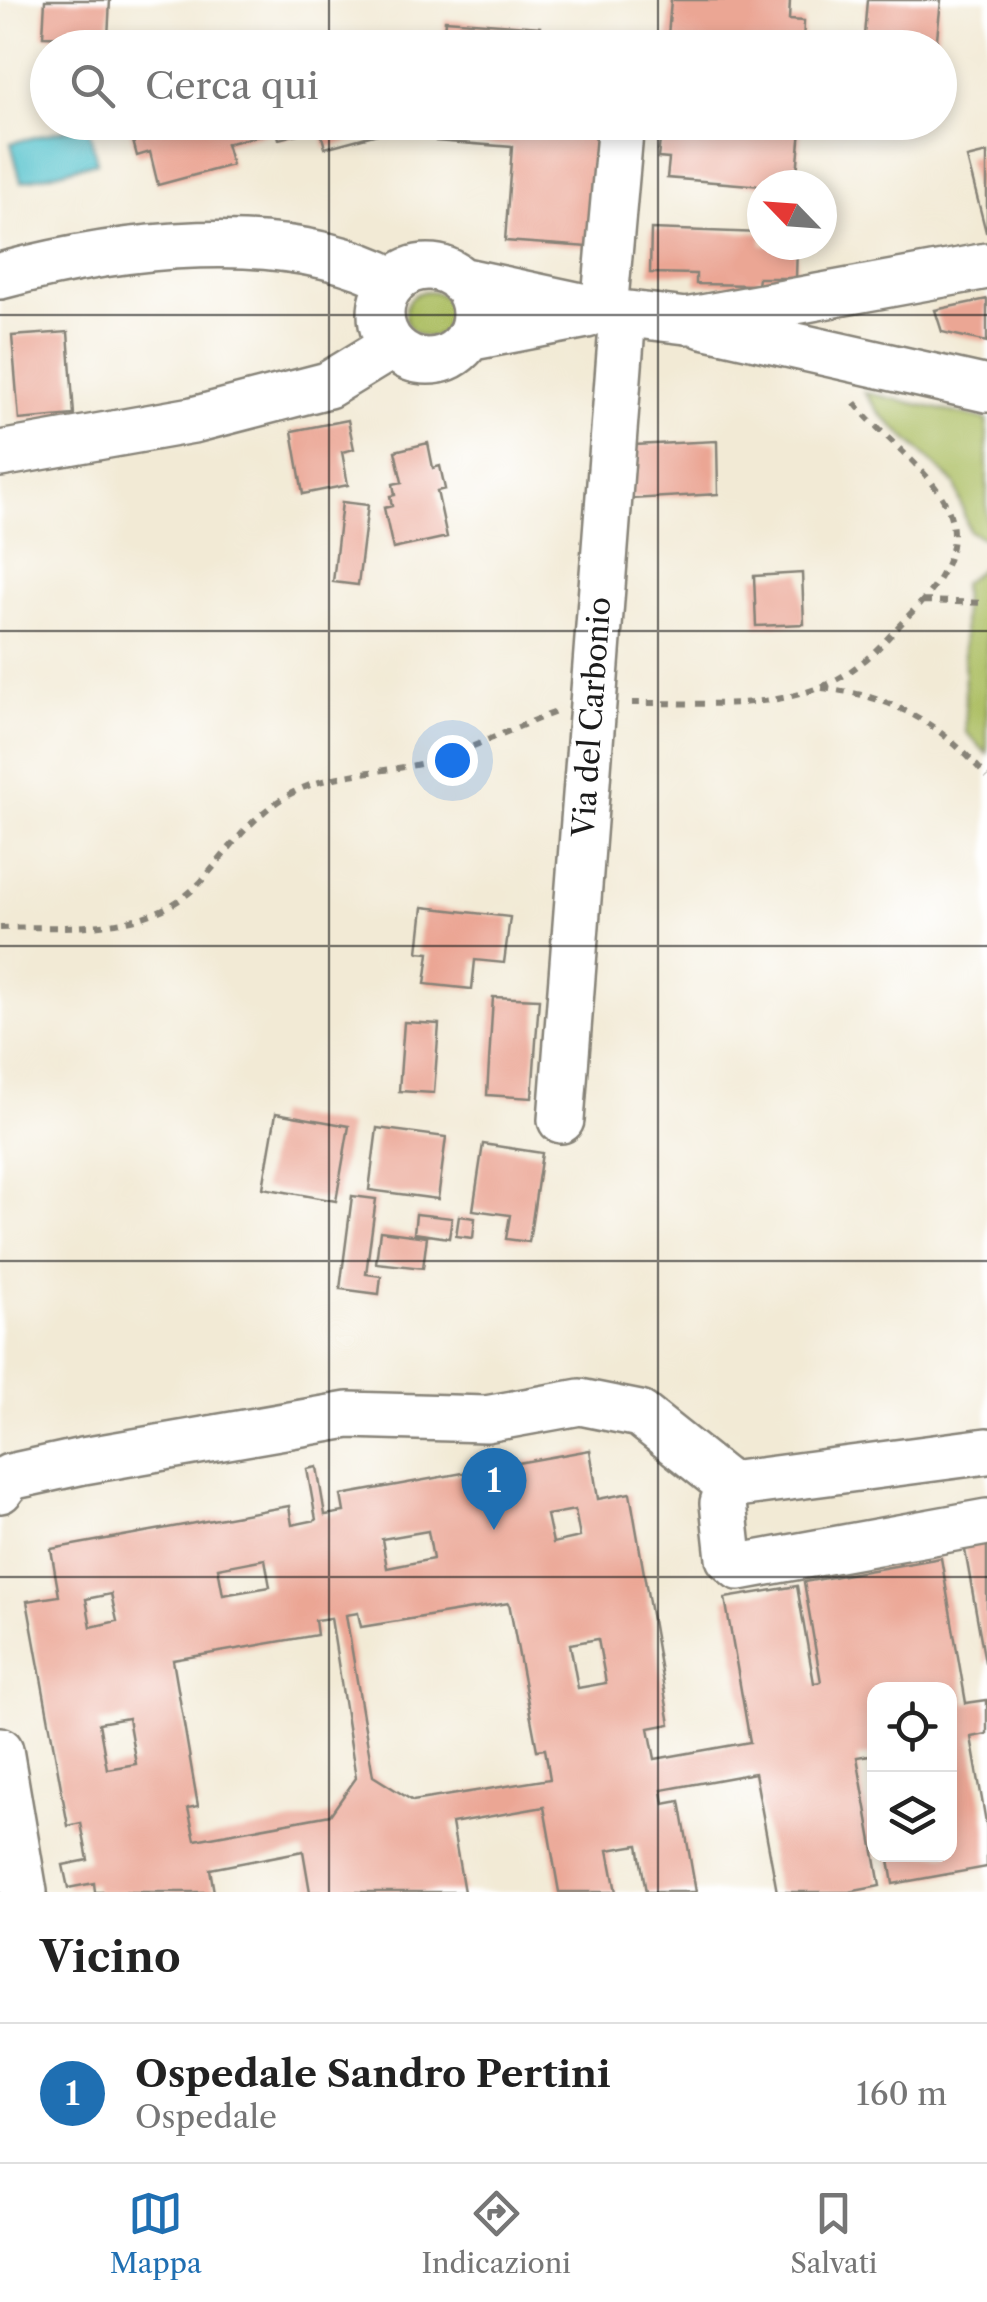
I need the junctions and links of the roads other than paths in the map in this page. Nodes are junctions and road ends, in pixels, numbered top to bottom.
1 (619, 140) edge
2 (987, 266) edge
3 (0, 276) edge
4 (394, 280) junction
5 (460, 280) junction
6 (614, 312) junction
7 (686, 321) junction
8 (468, 338) junction
9 (392, 346) junction
10 (987, 389) edge
11 (0, 454) edge
12 (560, 1120) dead end
13 (987, 1450) edge
14 (730, 1486) junction
15 (0, 1490) edge
16 (987, 1522) edge
17 (0, 1750) edge
18 (24, 1892) edge

1 - 6 street, Via del Carbonio
2 - 7 street
3 - 4 street
4 - 5 street
4 - 9 street
5 - 6 street
5 - 8 street
6 - 7 street
6 - 8 street
6 - 12 street, Via del Carbonio
7 - 10 street
8 - 9 street
9 - 11 street
13 - 14 street
14 - 15 street
14 - 16 street
17 - 18 street

